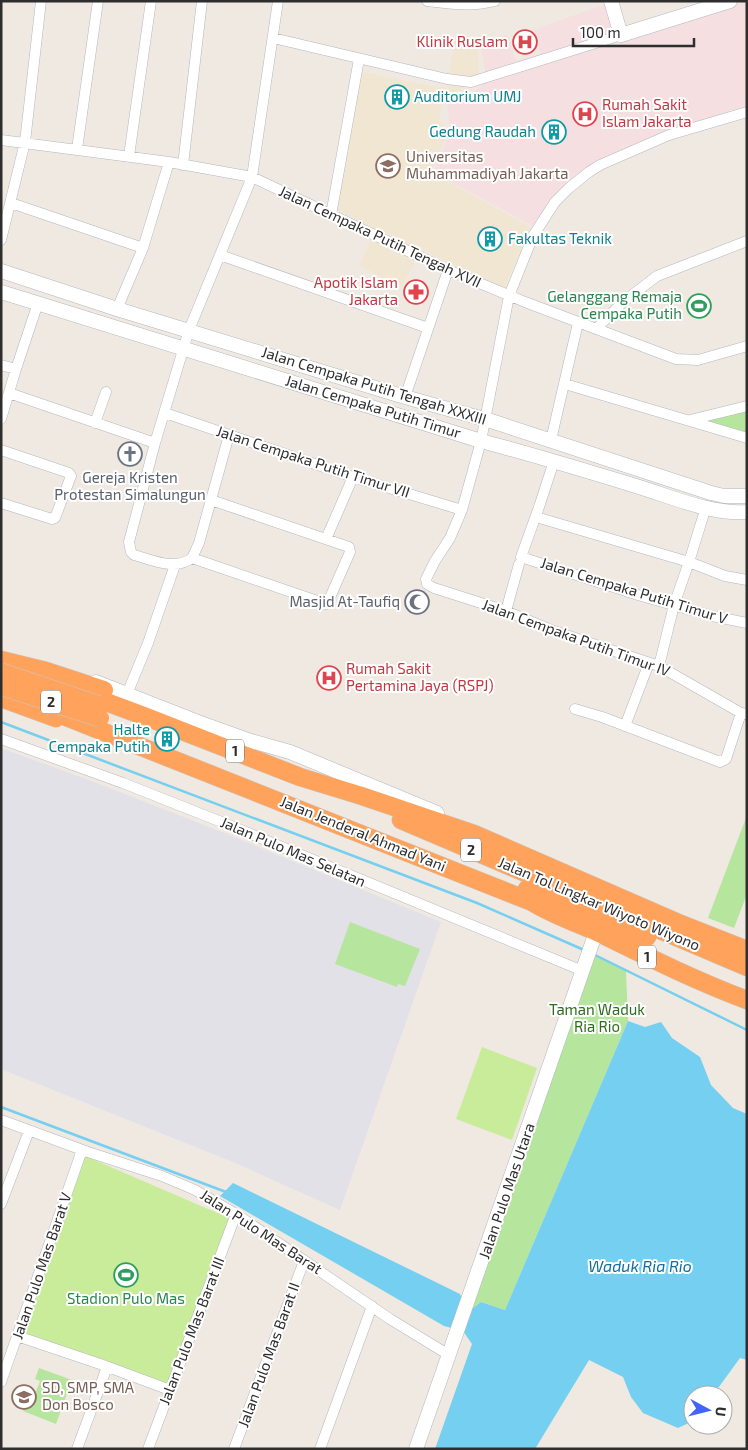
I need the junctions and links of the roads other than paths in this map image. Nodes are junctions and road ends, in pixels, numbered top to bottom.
1 (41, 1) edge
2 (98, 1) edge
3 (151, 1) edge
4 (202, 1) edge
5 (278, 1) edge
6 (427, 1) edge
7 (494, 1) edge
8 (611, 1) edge
9 (723, 2) edge
10 (621, 35) junction
11 (273, 38) junction
12 (359, 59) junction
13 (747, 112) edge
14 (1, 140) edge
15 (26, 142) junction
16 (77, 149) junction
17 (129, 156) junction
18 (169, 162) junction
19 (183, 165) junction
20 (252, 177) junction
21 (11, 203) junction
22 (332, 215) junction
23 (1, 240) edge
24 (747, 241) edge
25 (143, 248) junction
26 (220, 255) junction
27 (448, 270) junction
28 (1, 271) edge
29 (1, 292) edge
30 (509, 296) junction
31 (38, 303) junction
32 (117, 309) junction
33 (578, 323) junction
34 (428, 328) junction
35 (596, 329) junction
36 (186, 338) junction
37 (747, 346) edge
38 (1, 365) edge
39 (16, 370) junction
40 (565, 384) junction
41 (106, 392) dead end
42 (9, 393) junction
43 (405, 397) junction
44 (747, 406) edge
45 (165, 413) junction
46 (1, 419) edge
47 (689, 421) junction
48 (485, 422) junction
49 (95, 423) junction
50 (229, 435) junction
51 (747, 438) edge
52 (482, 439) junction
53 (551, 440) junction
54 (155, 443) junction
55 (1, 450) edge
56 (554, 461) junction
57 (353, 477) junction
58 (747, 496) edge
59 (211, 500) junction
60 (1, 503) edge
61 (706, 508) junction
62 (462, 510) junction
63 (747, 512) edge
64 (536, 517) junction
65 (326, 539) junction
66 (192, 558) junction
67 (520, 561) junction
68 (689, 562) junction
69 (175, 565) junction
70 (747, 580) edge
71 (674, 605) junction
72 (506, 611) junction
73 (747, 623) edge
74 (3, 664) edge
75 (654, 664) junction
76 (55, 684) junction
77 (2, 692) edge
78 (128, 694) junction
79 (47, 709) junction
80 (575, 709) dead end
81 (744, 714) edge
82 (625, 726) junction
83 (1, 739) edge
84 (465, 829) junction
85 (543, 908) junction
86 (595, 935) junction
87 (747, 950) edge
88 (747, 967) edge
89 (583, 970) junction
90 (747, 978) edge
91 (698, 981) junction
92 (747, 1000) edge
93 (747, 1012) edge
94 (1, 1120) edge
95 (29, 1131) junction
96 (82, 1150) junction
97 (1, 1204) edge
98 (236, 1214) junction
99 (304, 1261) junction
100 (372, 1306) junction
101 (17, 1336) junction
102 (450, 1350) junction
103 (107, 1367) junction
104 (1, 1382) edge
105 (170, 1390) junction
106 (77, 1449) edge
107 (148, 1449) edge
108 (234, 1449) edge
109 (320, 1449) edge
110 (416, 1449) edge

1 - 15 street
2 - 16 street
3 - 17 street
4 - 19 street
5 - 11 street
6 - 7 street
8 - 10 street
9 - 10 street
10 - 12 street
11 - 12 street
11 - 20 street
12 - 22 street
13 - 30 street
14 - 15 street, Jalan Cempaka Putih Tengah XVII
15 - 16 street, Jalan Cempaka Putih Tengah XVII
15 - 21 street
16 - 17 street, Jalan Cempaka Putih Tengah XVII
17 - 18 street, Jalan Cempaka Putih Tengah XVII
18 - 19 street, Jalan Cempaka Putih Tengah XVII
18 - 25 street
19 - 20 street, Jalan Cempaka Putih Tengah XVII
20 - 22 street, Jalan Cempaka Putih Tengah XVII
20 - 26 street
21 - 23 street
21 - 25 street
22 - 27 street, Jalan Cempaka Putih Tengah XVII
24 - 35 street
25 - 32 street
26 - 34 street
26 - 36 street
27 - 30 street, Jalan Cempaka Putih Tengah XVII
27 - 34 street
28 - 32 street, Jalan Cempaka Putih Tengah XXXIII
29 - 31 street, Jalan Cempaka Putih Timur
30 - 33 street, Jalan Cempaka Putih Tengah XVII
30 - 48 street
31 - 36 street, Jalan Cempaka Putih Timur
31 - 39 street
32 - 36 street, Jalan Cempaka Putih Tengah XXXIII
33 - 35 street, Jalan Cempaka Putih Tengah XVII
33 - 40 street
34 - 43 street
35 - 37 street, Jalan Cempaka Putih Tengah XVII
36 - 43 street, Jalan Cempaka Putih Tengah XXXIII
36 - 45 street
36 - 52 street, Jalan Cempaka Putih Timur
38 - 39 street
39 - 42 street
40 - 47 street
40 - 53 street
41 - 49 street
42 - 46 street
42 - 49 street
43 - 48 street, Jalan Cempaka Putih Tengah XXXIII
44 - 47 street
45 - 50 street, Jalan Cempaka Putih Timur VII
45 - 54 street
47 - 51 street
48 - 52 street
48 - 53 street, Jalan Cempaka Putih Tengah XXXIII
49 - 54 street
50 - 57 street, Jalan Cempaka Putih Timur VII
50 - 59 street
52 - 56 street, Jalan Cempaka Putih Timur
52 - 62 street
53 - 58 street, Jalan Cempaka Putih Tengah XXXIII
54 - 69 street
55 - 60 street
56 - 61 street, Jalan Cempaka Putih Timur
56 - 64 street
57 - 62 street, Jalan Cempaka Putih Timur VII
57 - 65 street
59 - 65 street
59 - 66 street
61 - 63 street, Jalan Cempaka Putih Timur
61 - 68 street
62 - 72 street, Jalan Cempaka Putih Timur IV
64 - 67 street
64 - 68 street
65 - 66 street
66 - 69 street
67 - 71 street, Jalan Cempaka Putih Timur V
67 - 72 street
68 - 70 street
68 - 71 street
69 - 78 street
71 - 73 street, Jalan Cempaka Putih Timur V
71 - 75 street
72 - 75 street, Jalan Cempaka Putih Timur IV
74 - 76 highway, Jalan Jenderal Ahmad Yani / 1
74 - 77 highway
74 - 78 street, Jalan Jenderal Ahmad Yani / 1
74 - 84 highway
74 - 88 highway, Jalan Tol Lingkar Wiyoto Wiyono / 2, bridge
75 - 81 street, Jalan Cempaka Putih Timur IV
75 - 82 street
76 - 79 highway
76 - 84 highway, Jalan Jenderal Ahmad Yani / 1
77 - 79 highway, Jalan Jenderal Ahmad Yani / 1
77 - 85 highway
77 - 90 highway, Jalan Tol Lingkar Wiyoto Wiyono / 2, bridge
78 - 84 street, Jalan Jenderal Ahmad Yani / 1
79 - 85 highway, Jalan Jenderal Ahmad Yani / 1
80 - 82 street
81 - 82 street
83 - 89 street, Jalan Pulo Mas Selatan
84 - 87 highway, Jalan Jenderal Ahmad Yani / 1
85 - 86 highway, Jalan Jenderal Ahmad Yani / 1
86 - 89 street, Jalan Pulo Mas Utara
86 - 91 highway, Jalan Jenderal Ahmad Yani / 1
89 - 102 street, Jalan Pulo Mas Utara
91 - 92 highway, Jalan Jenderal Ahmad Yani / 1
91 - 93 highway
94 - 95 street, Jalan Pulo Mas Barat
95 - 96 street, Jalan Pulo Mas Barat
95 - 97 street
96 - 98 street, Jalan Pulo Mas Barat
96 - 101 street, Jalan Pulo Mas Barat V
98 - 99 street, Jalan Pulo Mas Barat
98 - 105 street, Jalan Pulo Mas Barat III
99 - 100 street, Jalan Pulo Mas Barat
99 - 108 street, Jalan Pulo Mas Barat II
100 - 102 street, Jalan Pulo Mas Barat
100 - 109 street
101 - 103 street
101 - 104 street, Jalan Pulo Mas Barat V
102 - 110 street, Jalan Pulo Mas Utara
103 - 105 street
103 - 106 street
105 - 107 street, Jalan Pulo Mas Barat III

